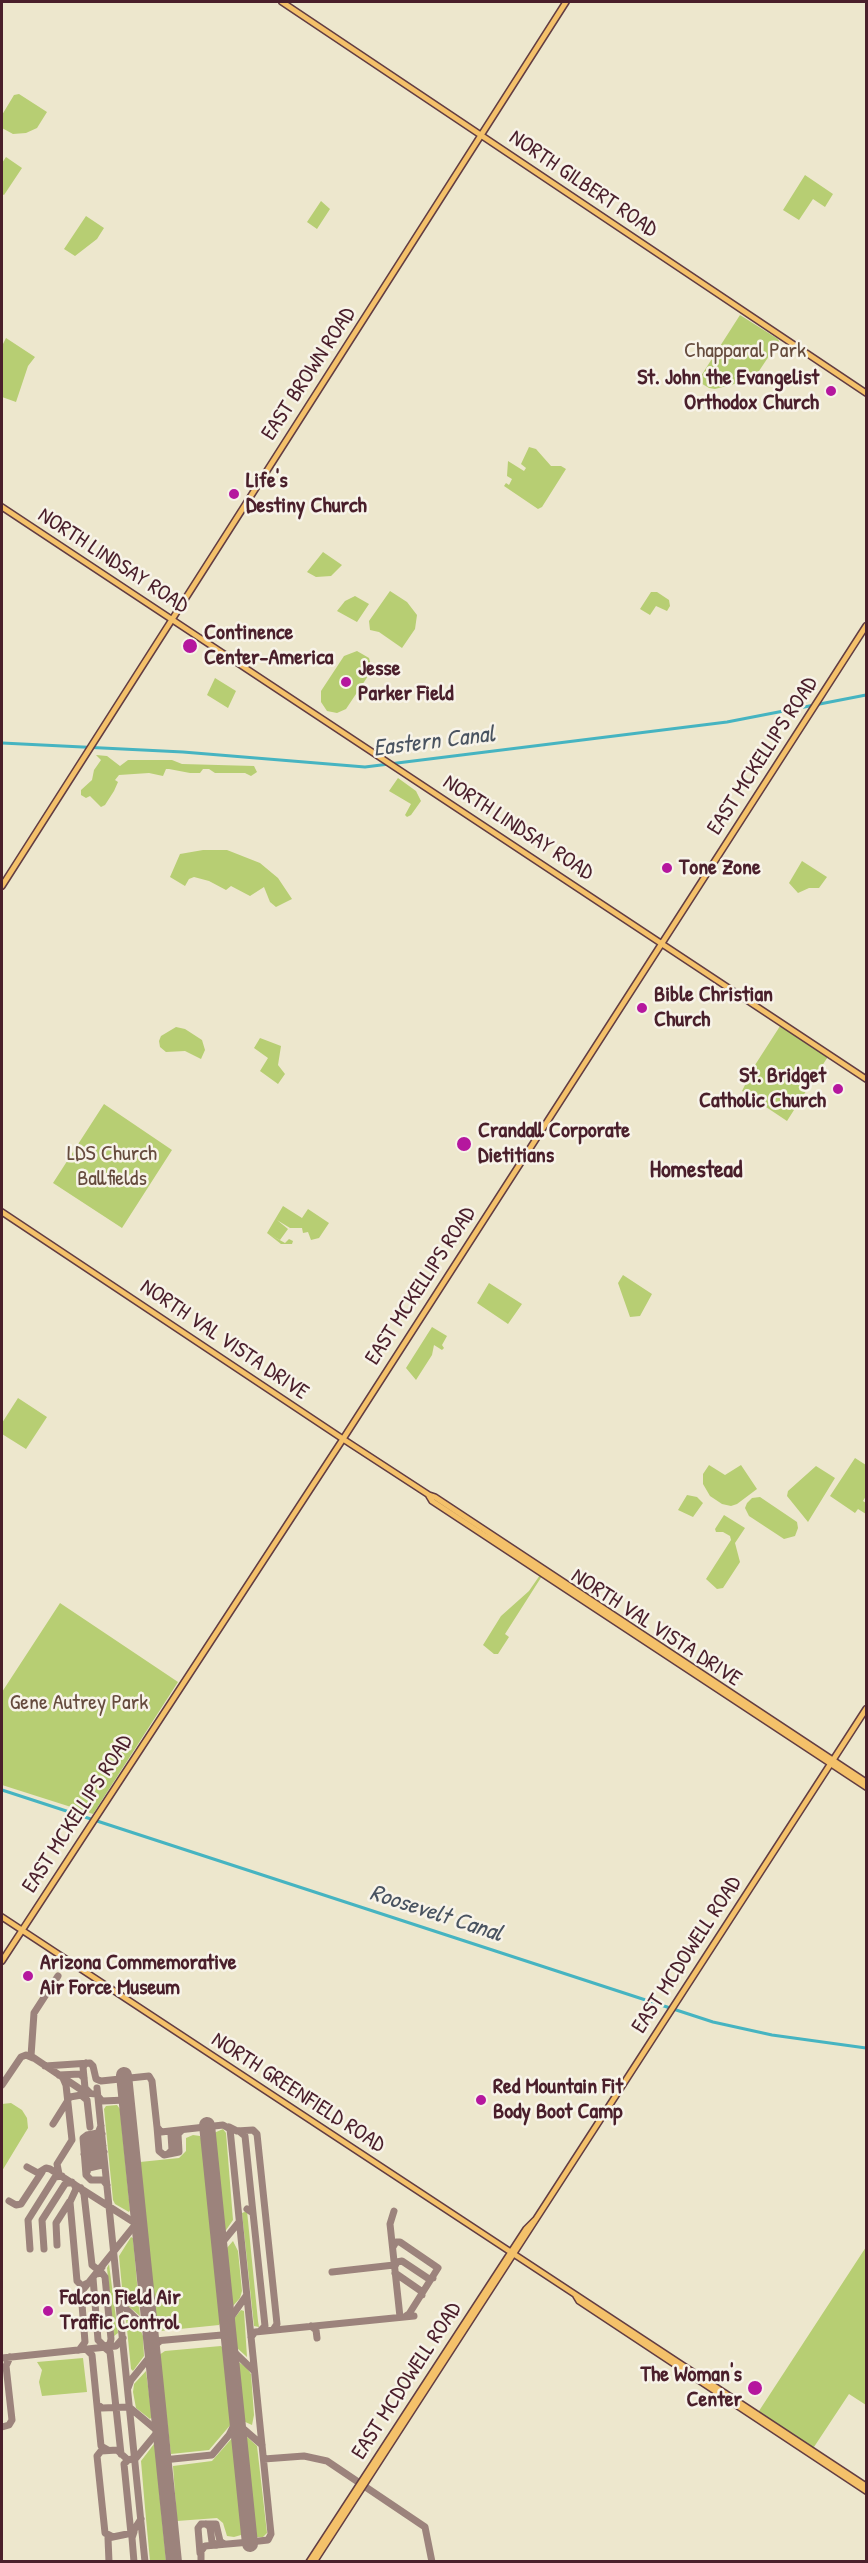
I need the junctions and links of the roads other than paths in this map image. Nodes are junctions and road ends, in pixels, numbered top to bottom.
1 (282, 2) edge
2 (567, 2) edge
3 (483, 136) junction
4 (867, 393) edge
5 (2, 507) edge
6 (171, 619) junction
7 (867, 626) edge
8 (2, 886) edge
9 (662, 943) junction
10 (867, 1079) edge
11 (2, 1212) edge
12 (343, 1439) junction
13 (867, 1709) edge
14 (832, 1762) junction
15 (867, 1782) edge
16 (867, 1787) edge
17 (2, 1917) edge
18 (22, 1930) junction
19 (2, 1961) edge
20 (512, 2254) junction
21 (576, 2296) junction
22 (648, 2346) junction
23 (451, 2347) junction
24 (669, 2355) junction
25 (867, 2486) edge
26 (867, 2491) edge
27 (309, 2562) edge
28 (314, 2562) edge

1 - 3 main road, NORTH GILBERT ROAD
2 - 3 main road, EAST BROWN ROAD
3 - 4 main road, NORTH GILBERT ROAD
3 - 6 main road, EAST BROWN ROAD
5 - 6 main road, NORTH LINDSAY ROAD
6 - 8 main road, EAST BROWN ROAD
6 - 9 main road, NORTH LINDSAY ROAD
7 - 9 main road, EAST MCKELLIPS ROAD
9 - 10 main road, NORTH LINDSAY ROAD
9 - 12 main road, EAST MCKELLIPS ROAD
11 - 12 main road, NORTH VAL VISTA DRIVE
12 - 14 main road, NORTH VAL VISTA DRIVE
12 - 18 main road, EAST MCKELLIPS ROAD
13 - 14 main road, EAST MCDOWELL ROAD
14 - 15 main road, NORTH VAL VISTA DRIVE
14 - 16 main road, NORTH VAL VISTA DRIVE
14 - 20 main road, EAST MCDOWELL ROAD
17 - 18 main road, NORTH GREENFIELD ROAD
18 - 19 main road, EAST MCKELLIPS ROAD
18 - 20 main road, NORTH GREENFIELD ROAD
20 - 21 main road, NORTH GREENFIELD ROAD
20 - 23 main road, EAST MCDOWELL ROAD
21 - 22 main road, NORTH GREENFIELD ROAD
21 - 24 main road, NORTH GREENFIELD ROAD
22 - 24 main road
22 - 26 main road, NORTH GREENFIELD ROAD
23 - 27 main road, EAST MCDOWELL ROAD
23 - 28 main road, EAST MCDOWELL ROAD
24 - 25 main road, NORTH GREENFIELD ROAD

